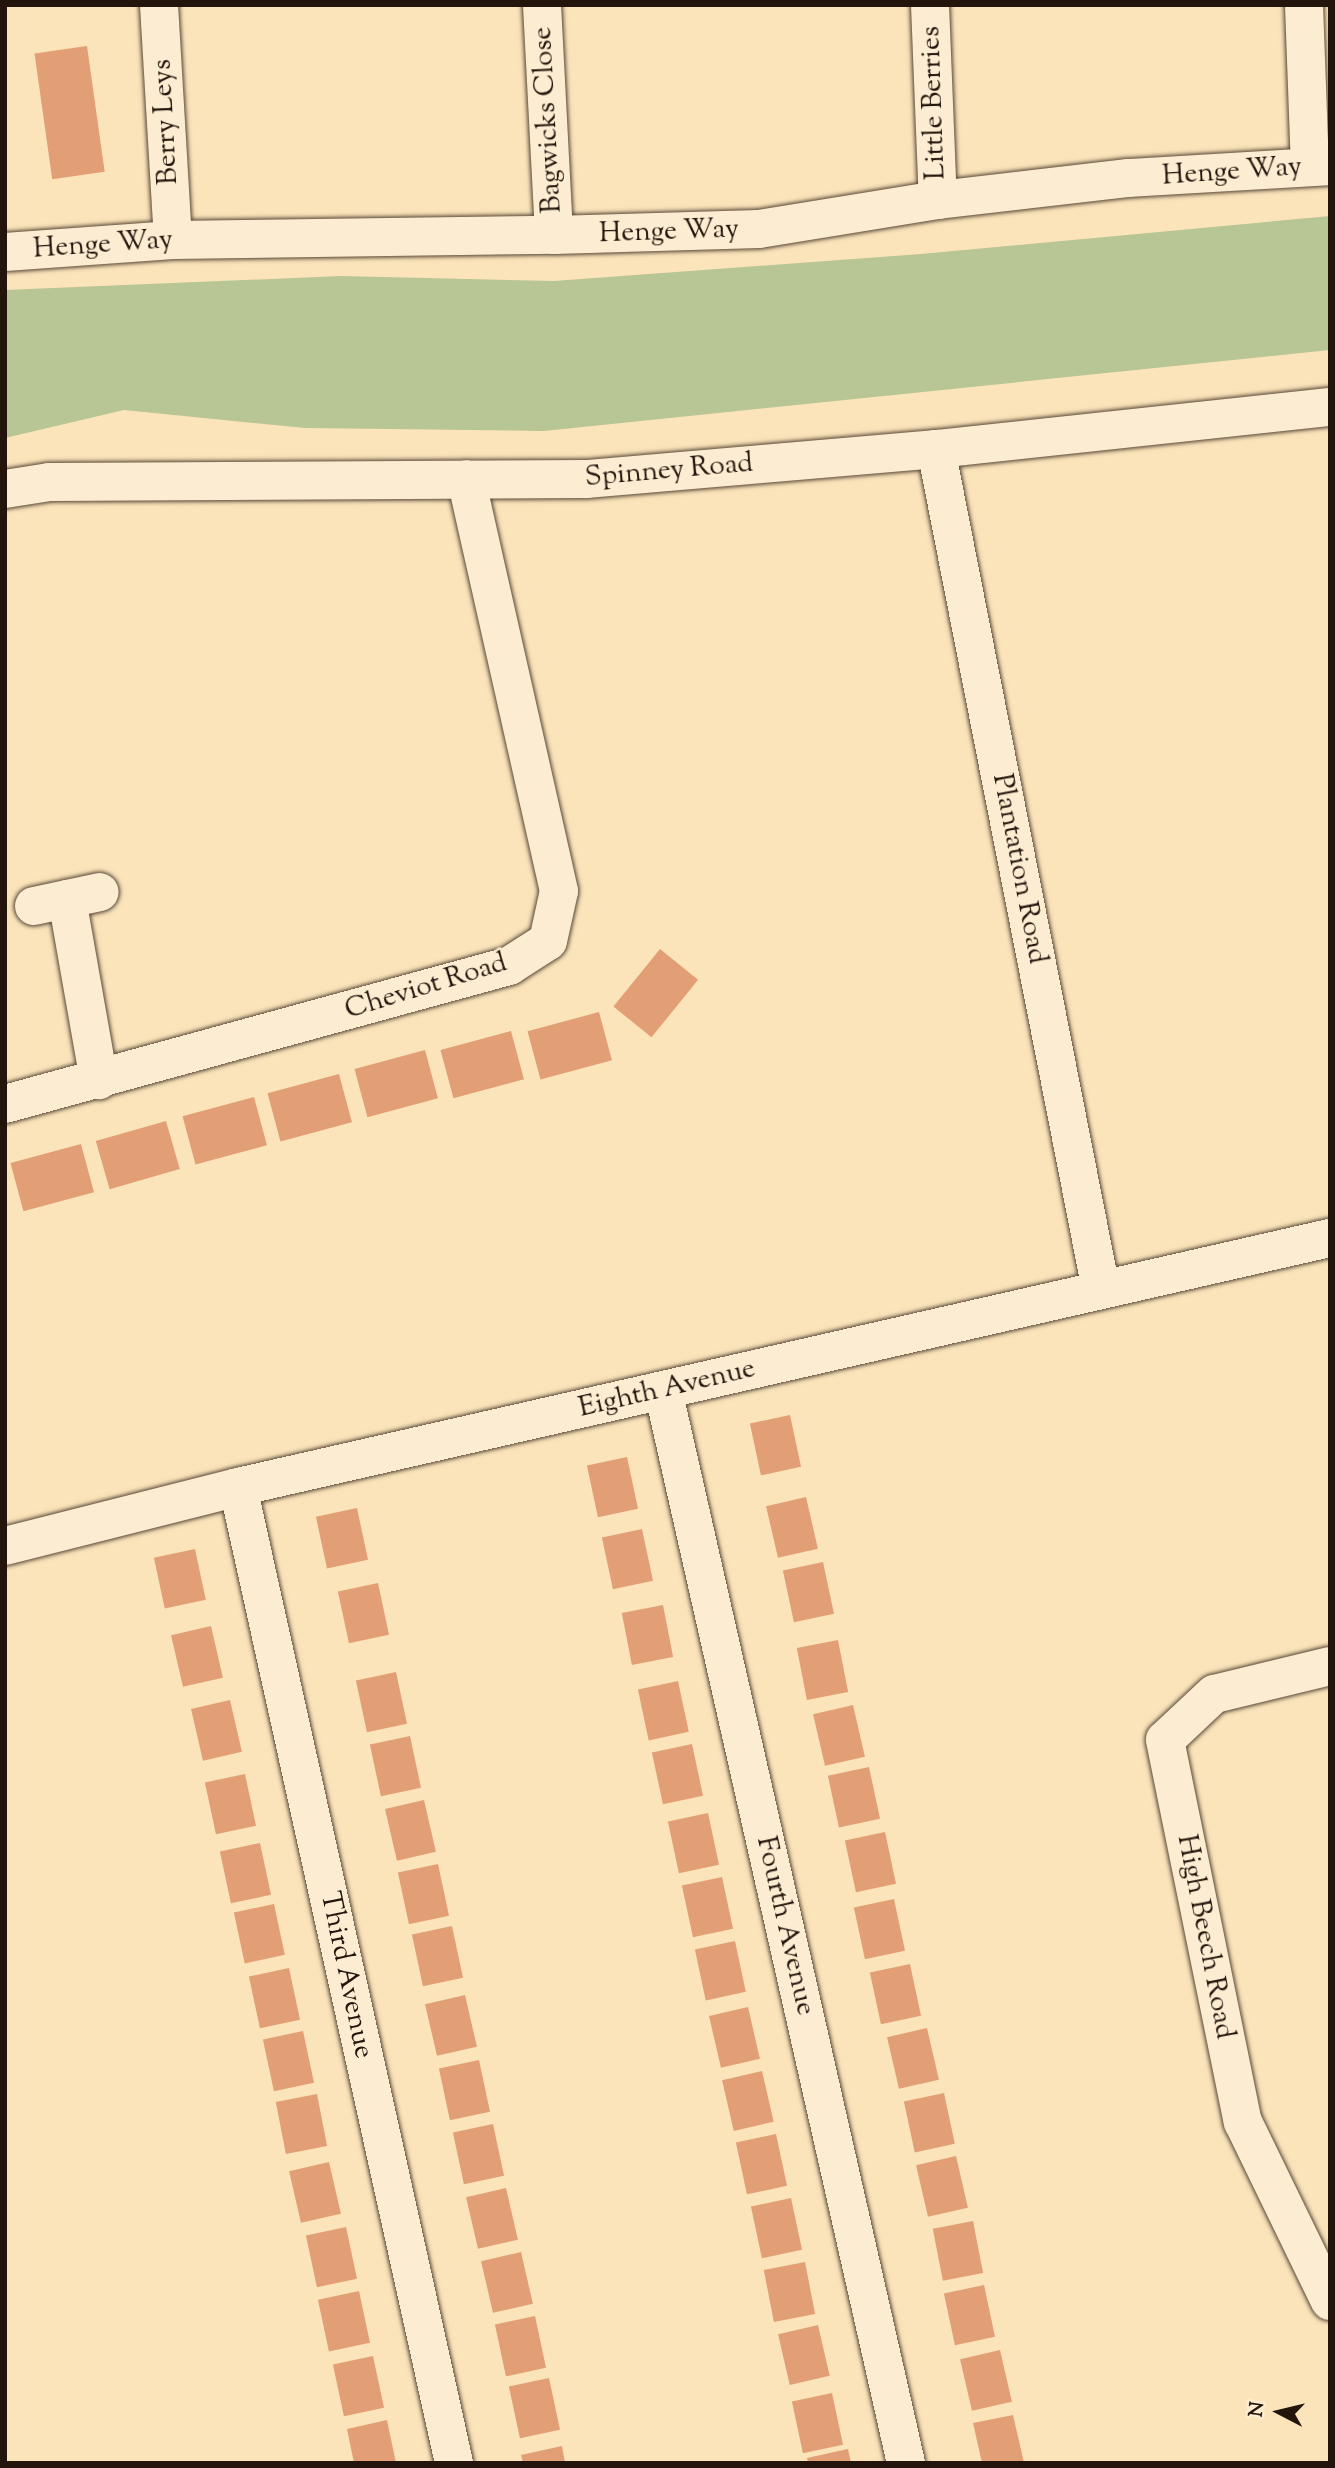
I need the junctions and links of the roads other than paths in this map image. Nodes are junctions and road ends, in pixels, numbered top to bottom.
1 (159, 5) edge
2 (542, 5) edge
3 (930, 5) edge
4 (1304, 5) edge
5 (1320, 166) edge
6 (938, 200) junction
7 (554, 236) junction
8 (173, 240) junction
9 (5, 252) edge
10 (1330, 407) edge
11 (936, 449) junction
12 (466, 480) junction
13 (5, 489) edge
14 (67, 899) dead end
15 (99, 1080) junction
16 (5, 1104) edge
17 (1330, 1238) edge
18 (1101, 1290) junction
19 (663, 1390) junction
20 (238, 1487) junction
21 (5, 1546) edge
22 (1330, 1666) edge
23 (1330, 2301) edge
24 (454, 2463) edge
25 (906, 2463) edge

1 - 8 street, Berry Leys
2 - 7 street, Bagwicks Close
3 - 6 street, Little Berries
4 - 5 street
5 - 6 street, Henge Way
6 - 7 street, Henge Way
7 - 8 street, Henge Way
8 - 9 street, Henge Way
10 - 11 street, Spinney Road
11 - 12 street, Spinney Road
11 - 18 street, Plantation Road
12 - 13 street, Spinney Road
12 - 15 street, Cheviot Road
14 - 15 street
15 - 16 street, Cheviot Road
17 - 18 street, Eighth Avenue
18 - 19 street, Eighth Avenue
19 - 20 street, Eighth Avenue
19 - 25 street, Fourth Avenue
20 - 21 street, Eighth Avenue
20 - 24 street, Third Avenue
22 - 23 street, High Beech Road

